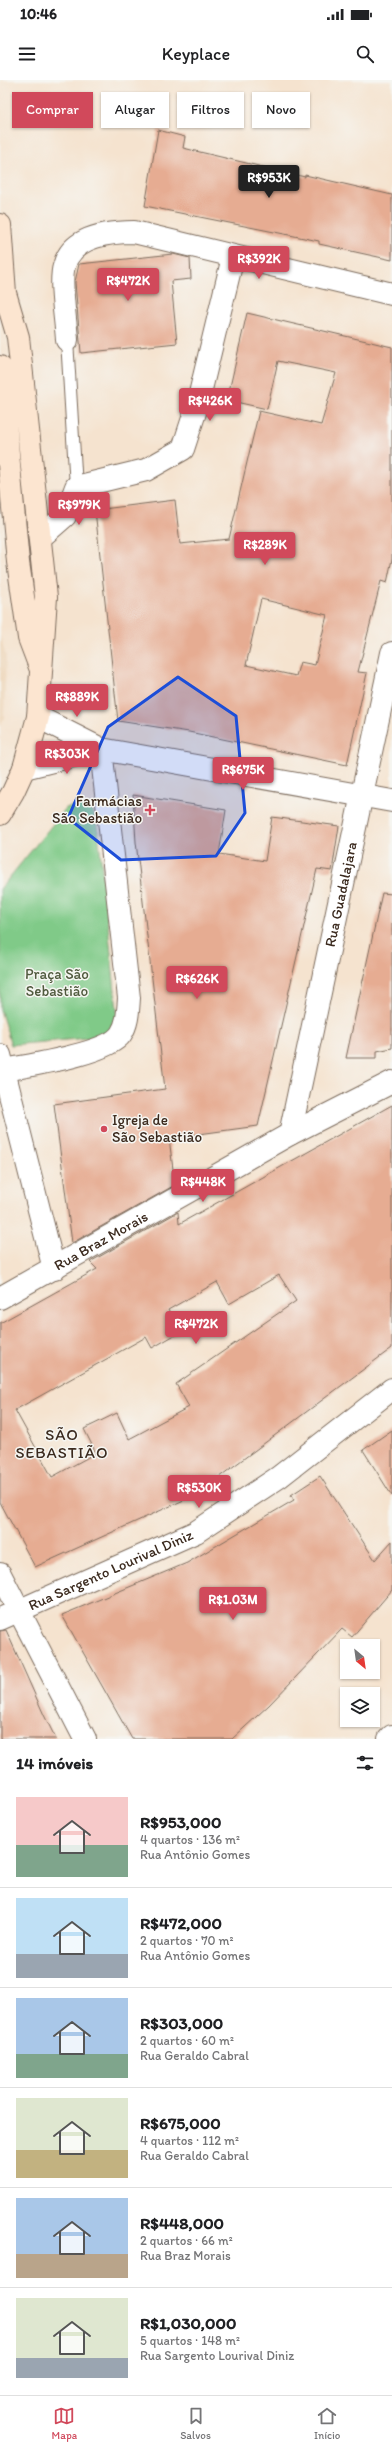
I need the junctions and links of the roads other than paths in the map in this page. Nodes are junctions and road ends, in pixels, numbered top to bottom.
1 (0, 225) edge
2 (233, 256) junction
3 (3, 293) edge
4 (392, 294) edge
5 (0, 322) edge
6 (67, 340) joint
7 (0, 367) edge
8 (6, 481) edge
9 (76, 487) junction
10 (36, 495) junction
11 (7, 507) edge
12 (41, 537) junction
13 (392, 653) edge
14 (42, 670) junction
15 (38, 717) junction
16 (101, 749) junction
17 (24, 768) junction
18 (360, 794) junction
19 (392, 801) edge
20 (0, 814) edge
21 (2, 1062) edge
22 (392, 1082) edge
23 (290, 1134) junction
24 (54, 1269) junction
25 (0, 1298) edge
26 (392, 1389) edge
27 (0, 1574) edge
28 (10, 1615) edge
29 (392, 1736) edge
30 (85, 1739) edge
31 (389, 1739) edge

1 - 3 main road
2 - 4 street
2 - 6 street
2 - 9 street
3 - 5 main road
3 - 10 main road
6 - 9 lane
7 - 8 main road
8 - 10 main road
8 - 11 main road
9 - 12 street
10 - 12 main road
11 - 14 main road
12 - 14 main road
13 - 18 street, Rua Guadalajara
14 - 15 main road
15 - 16 street
15 - 17 main road
16 - 17 street
16 - 18 street
16 - 21 street
17 - 20 main road
18 - 19 street
18 - 23 street, Rua Guadalajara
21 - 24 street
22 - 23 street, Rua Braz Morais
23 - 24 street, Rua Braz Morais
24 - 25 street, Rua Braz Morais
26 - 28 street, Rua Sargento Lourival Diniz
27 - 28 street
28 - 30 street
29 - 31 street

